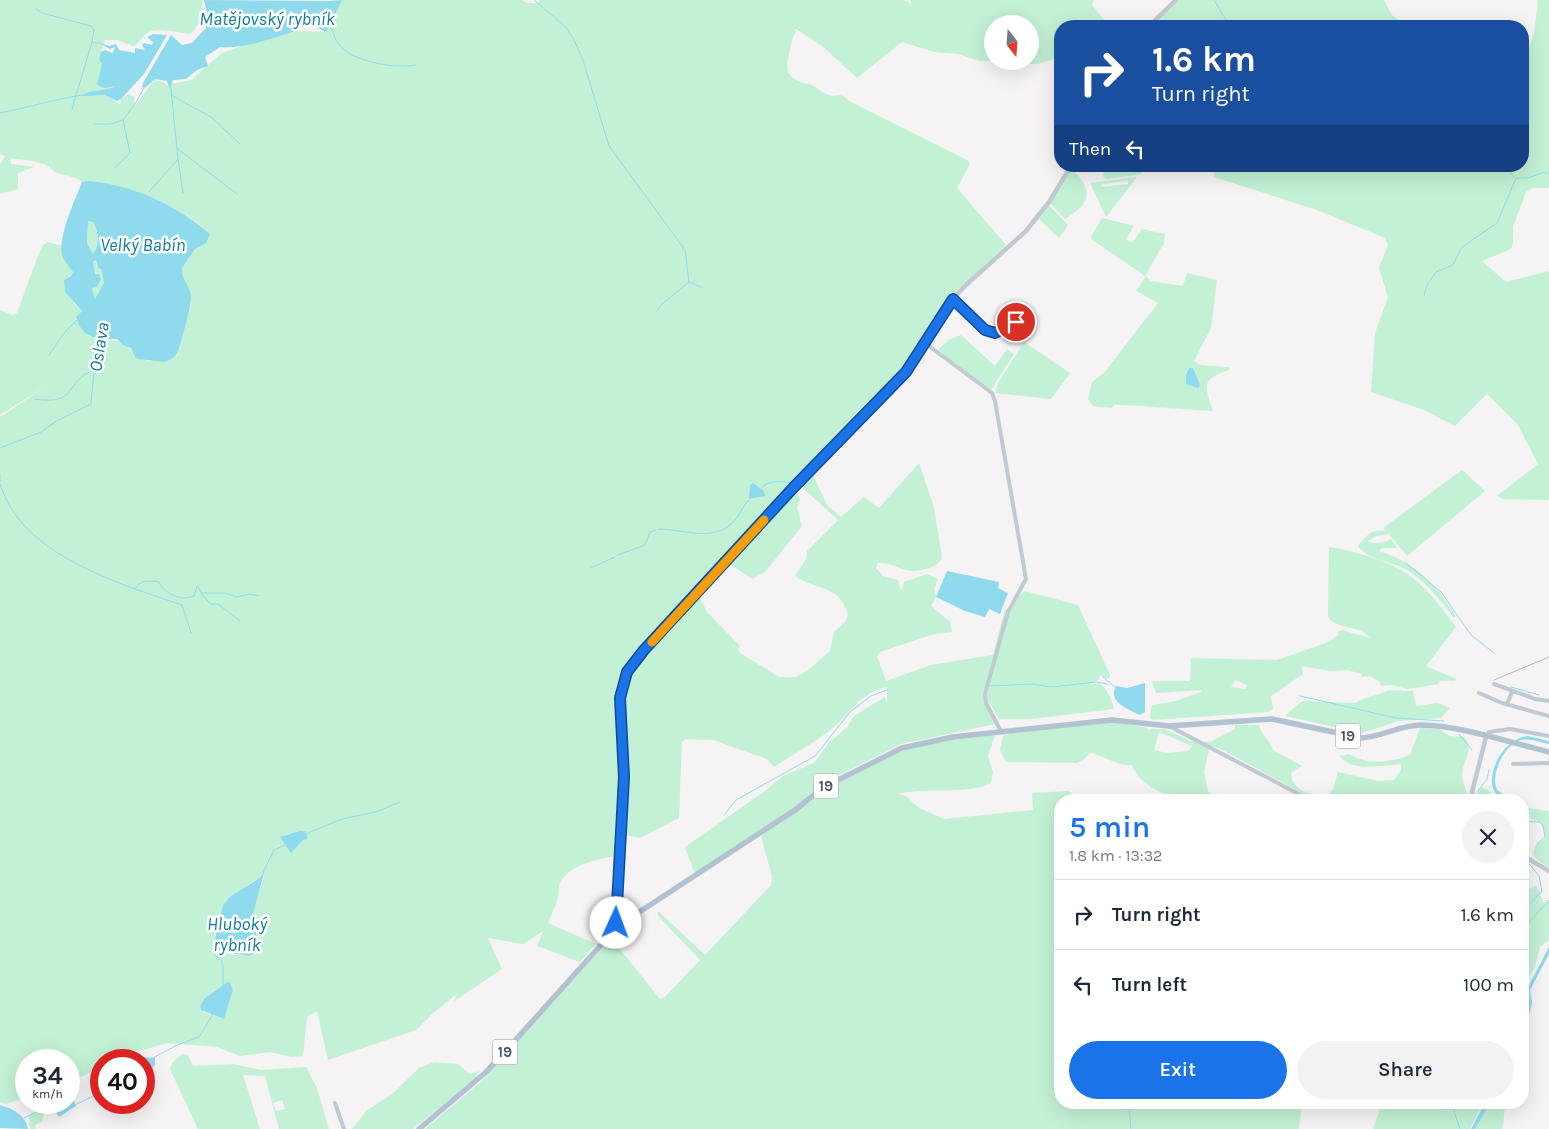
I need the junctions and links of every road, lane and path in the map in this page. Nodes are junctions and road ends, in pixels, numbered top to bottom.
1 (1176, 0) edge
2 (1156, 20) edge
3 (1067, 172) edge
4 (953, 299) junction
5 (1016, 322) dead end
6 (926, 343) junction
7 (1494, 684) dead end
8 (1512, 692) junction
9 (1479, 693) dead end
10 (1549, 701) edge
11 (1507, 704) junction
12 (1549, 716) edge
13 (1169, 726) junction
14 (1001, 731) junction
15 (1549, 736) edge
16 (1486, 737) junction
17 (1549, 752) edge
18 (1549, 763) edge
19 (1513, 764) dead end
20 (1298, 794) edge
21 (1472, 794) edge
22 (1529, 859) edge
23 (1549, 871) edge
24 (618, 926) junction
25 (335, 1102) dead end
26 (344, 1129) edge
27 (419, 1129) edge

1 - 2 street
3 - 4 street
4 - 5 street
4 - 6 street
6 - 14 street
6 - 24 street
7 - 8 street
8 - 10 street
8 - 11 street
9 - 11 street
11 - 12 street
13 - 14 main road, 19
13 - 16 main road, 19
13 - 20 street
14 - 24 main road, 19
15 - 16 street
16 - 17 main road, 19
16 - 21 street
18 - 19 street
22 - 23 street
24 - 27 main road, 19
25 - 26 street

